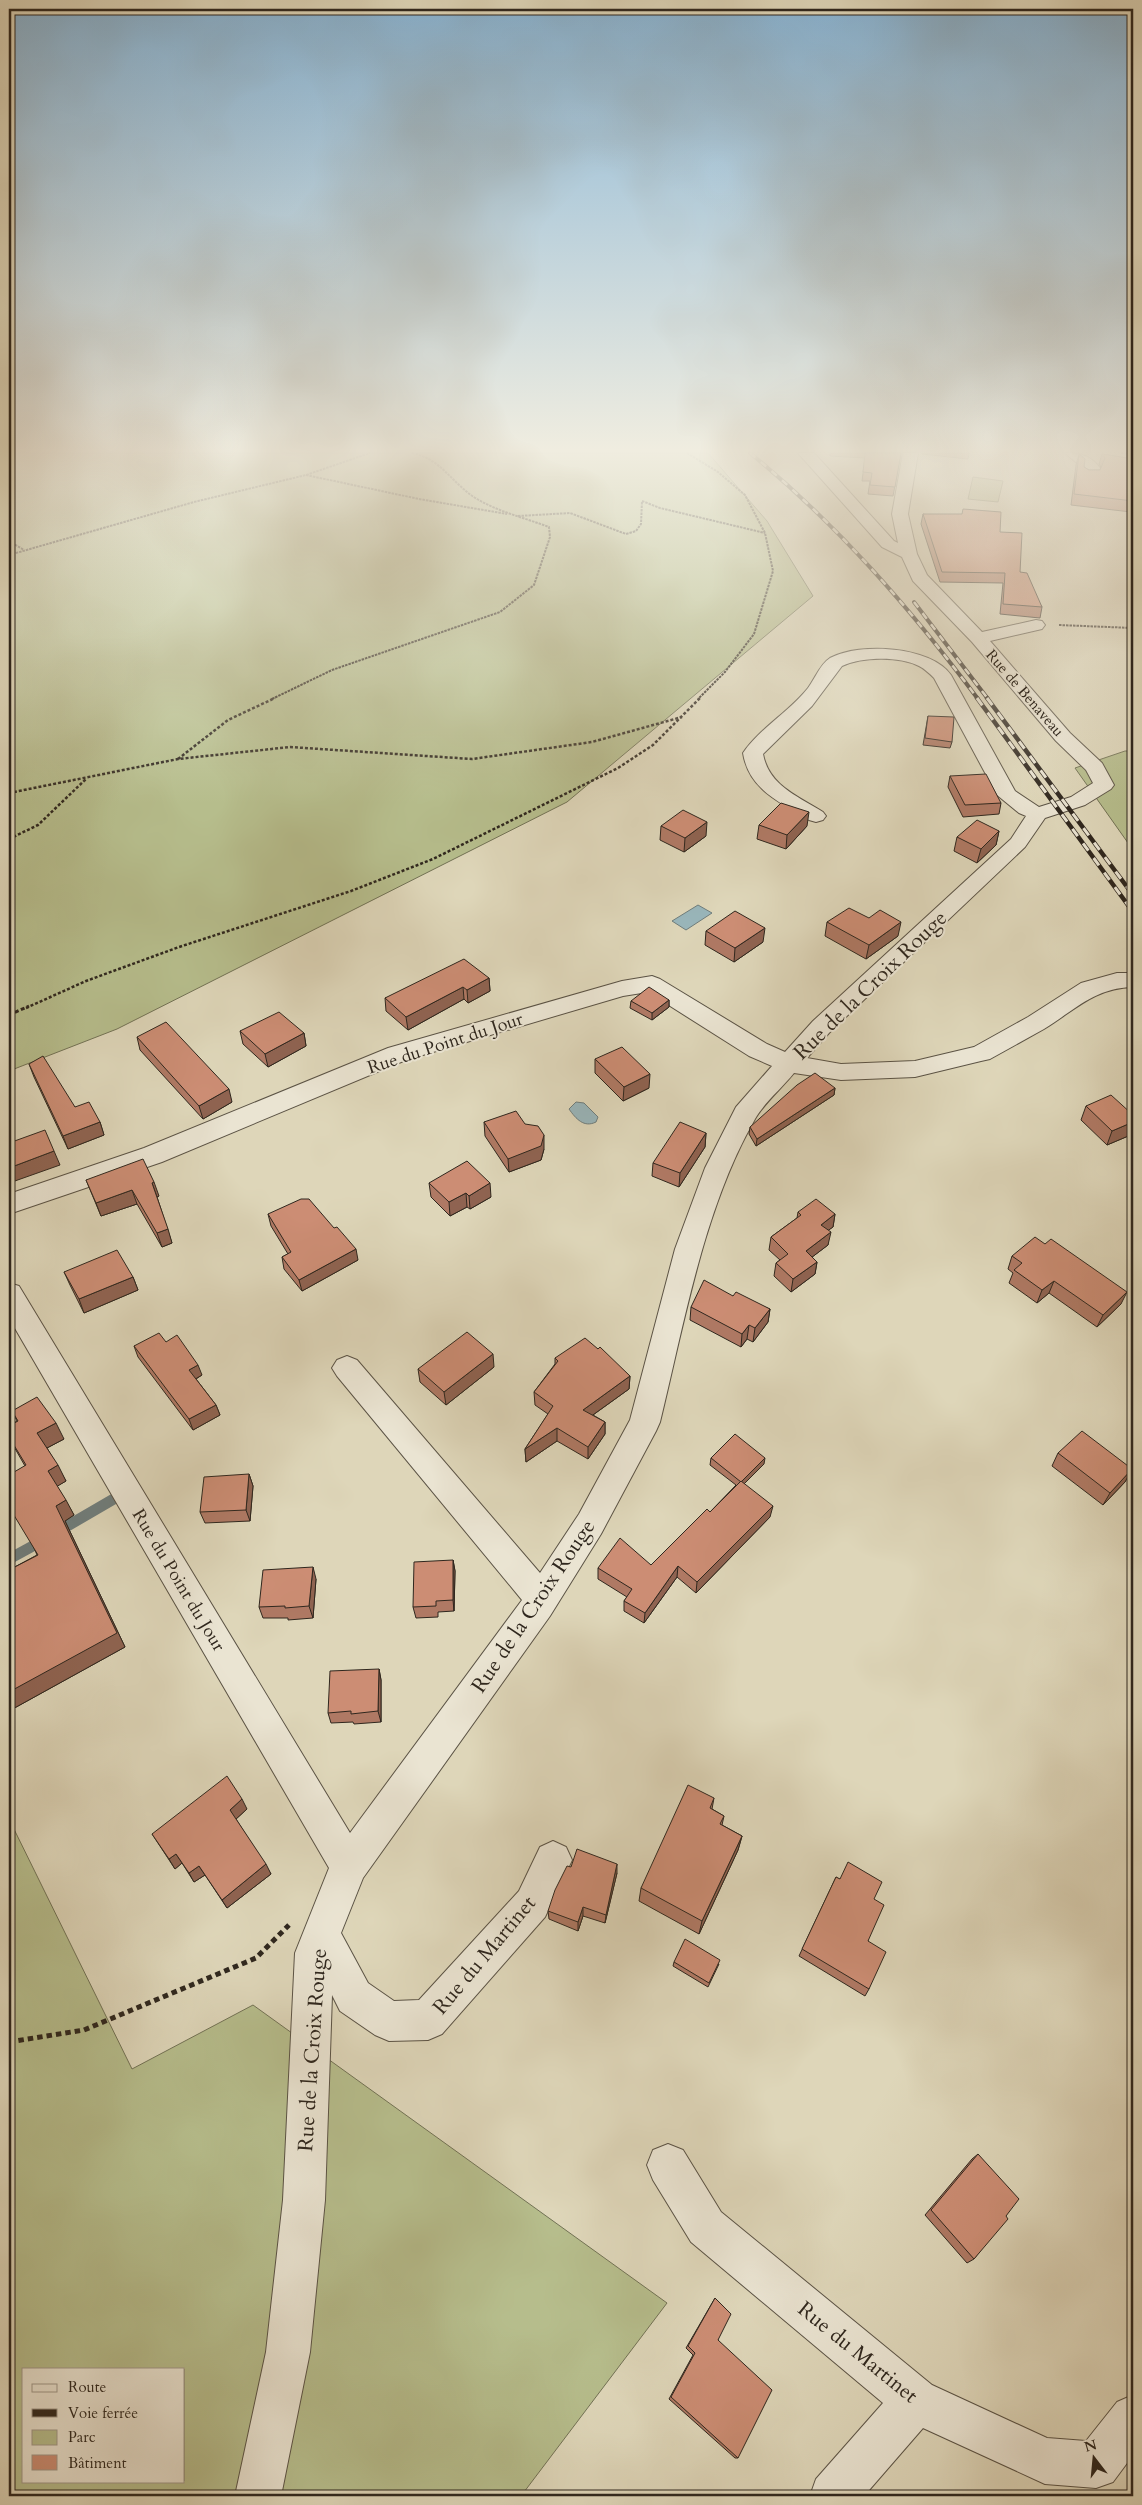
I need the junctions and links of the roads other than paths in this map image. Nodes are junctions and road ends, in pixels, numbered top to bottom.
1 (917, 570) edge
2 (1036, 625) road end
3 (978, 638) junction
4 (1038, 814) junction
5 (816, 816) dead end
6 (1133, 980) edge
7 (789, 1064) junction
8 (9, 1204) edge
9 (9, 1294) edge
10 (347, 1368) dead end
11 (542, 1599) junction
12 (553, 1860) dead end
13 (349, 1866) junction
14 (328, 1918) junction
15 (668, 2165) dead end
16 (916, 2401) junction
17 (1133, 2418) edge
18 (258, 2496) edge
19 (833, 2496) edge

1 - 3 street, Rue de Benaveau
2 - 3 street
3 - 4 street, Rue de Benaveau
4 - 5 street
4 - 7 street, Rue de la Croix Rouge
6 - 7 street, Rue du Point du Jour
7 - 8 street, Rue du Point du Jour
7 - 11 street, Rue de la Croix Rouge
9 - 13 street, Rue du Point du Jour
10 - 11 street
11 - 13 street, Rue de la Croix Rouge
12 - 14 street, Rue du Martinet
13 - 14 street, Rue de la Croix Rouge
14 - 18 street, Rue de la Croix Rouge
15 - 16 street, Rue du Martinet
16 - 17 street, Rue du Martinet
16 - 19 street

